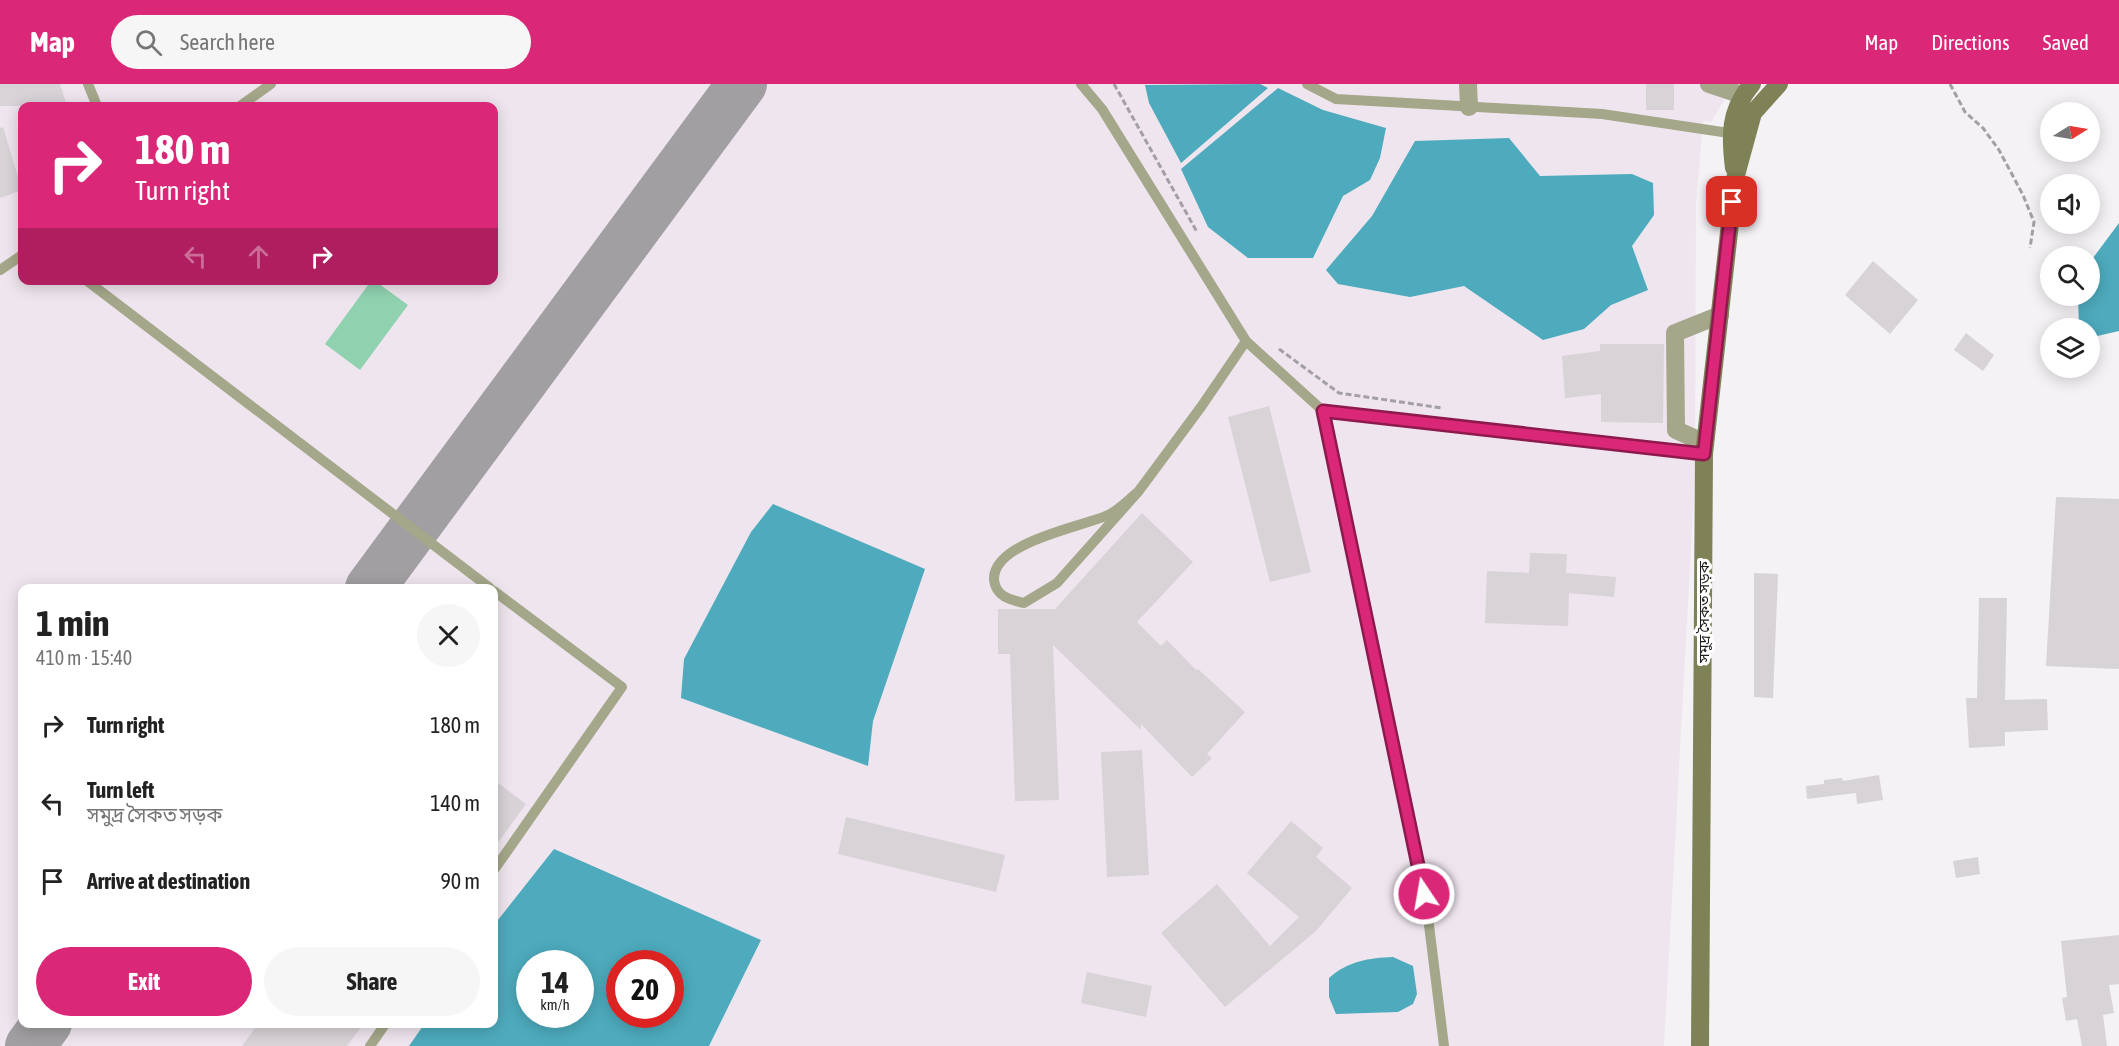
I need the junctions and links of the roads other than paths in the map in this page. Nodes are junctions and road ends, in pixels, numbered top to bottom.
1 (88, 84) edge
2 (271, 84) edge
3 (1081, 84) edge
4 (1307, 84) edge
5 (1468, 84) edge
6 (1709, 84) edge
7 (1779, 84) edge
8 (1747, 90) edge
9 (95, 102) edge
10 (246, 102) edge
11 (1469, 107) junction
12 (1730, 133) junction
13 (1735, 179) junction
14 (18, 258) edge
15 (0, 270) edge
16 (93, 285) edge
17 (1720, 315) junction
18 (1245, 340) junction
19 (1323, 411) junction
20 (1705, 448) junction
21 (1137, 492) junction
22 (485, 584) edge
23 (498, 594) edge
24 (498, 864) edge
25 (383, 1028) edge
26 (370, 1046) edge
27 (1444, 1046) edge
28 (1700, 1046) edge

1 - 9 lane
2 - 10 lane
3 - 18 lane
4 - 11 lane
5 - 11 street
6 - 8 street
7 - 13 main road, সমুদ্র সৈকত সড়ক
8 - 12 main road, সমুদ্র সৈকত সড়ক
11 - 12 lane
12 - 13 main road, সমুদ্র সৈকত সড়ক
13 - 17 main road, সমুদ্র সৈকত সড়ক
14 - 15 lane
16 - 22 lane
17 - 20 main road, সমুদ্র সৈকত সড়ক
17 - 20 street
18 - 19 lane
18 - 21 lane
19 - 20 lane
19 - 27 lane
20 - 28 main road, সমুদ্র সৈকত সড়ক
21 - 21 lane
23 - 24 lane
25 - 26 lane

